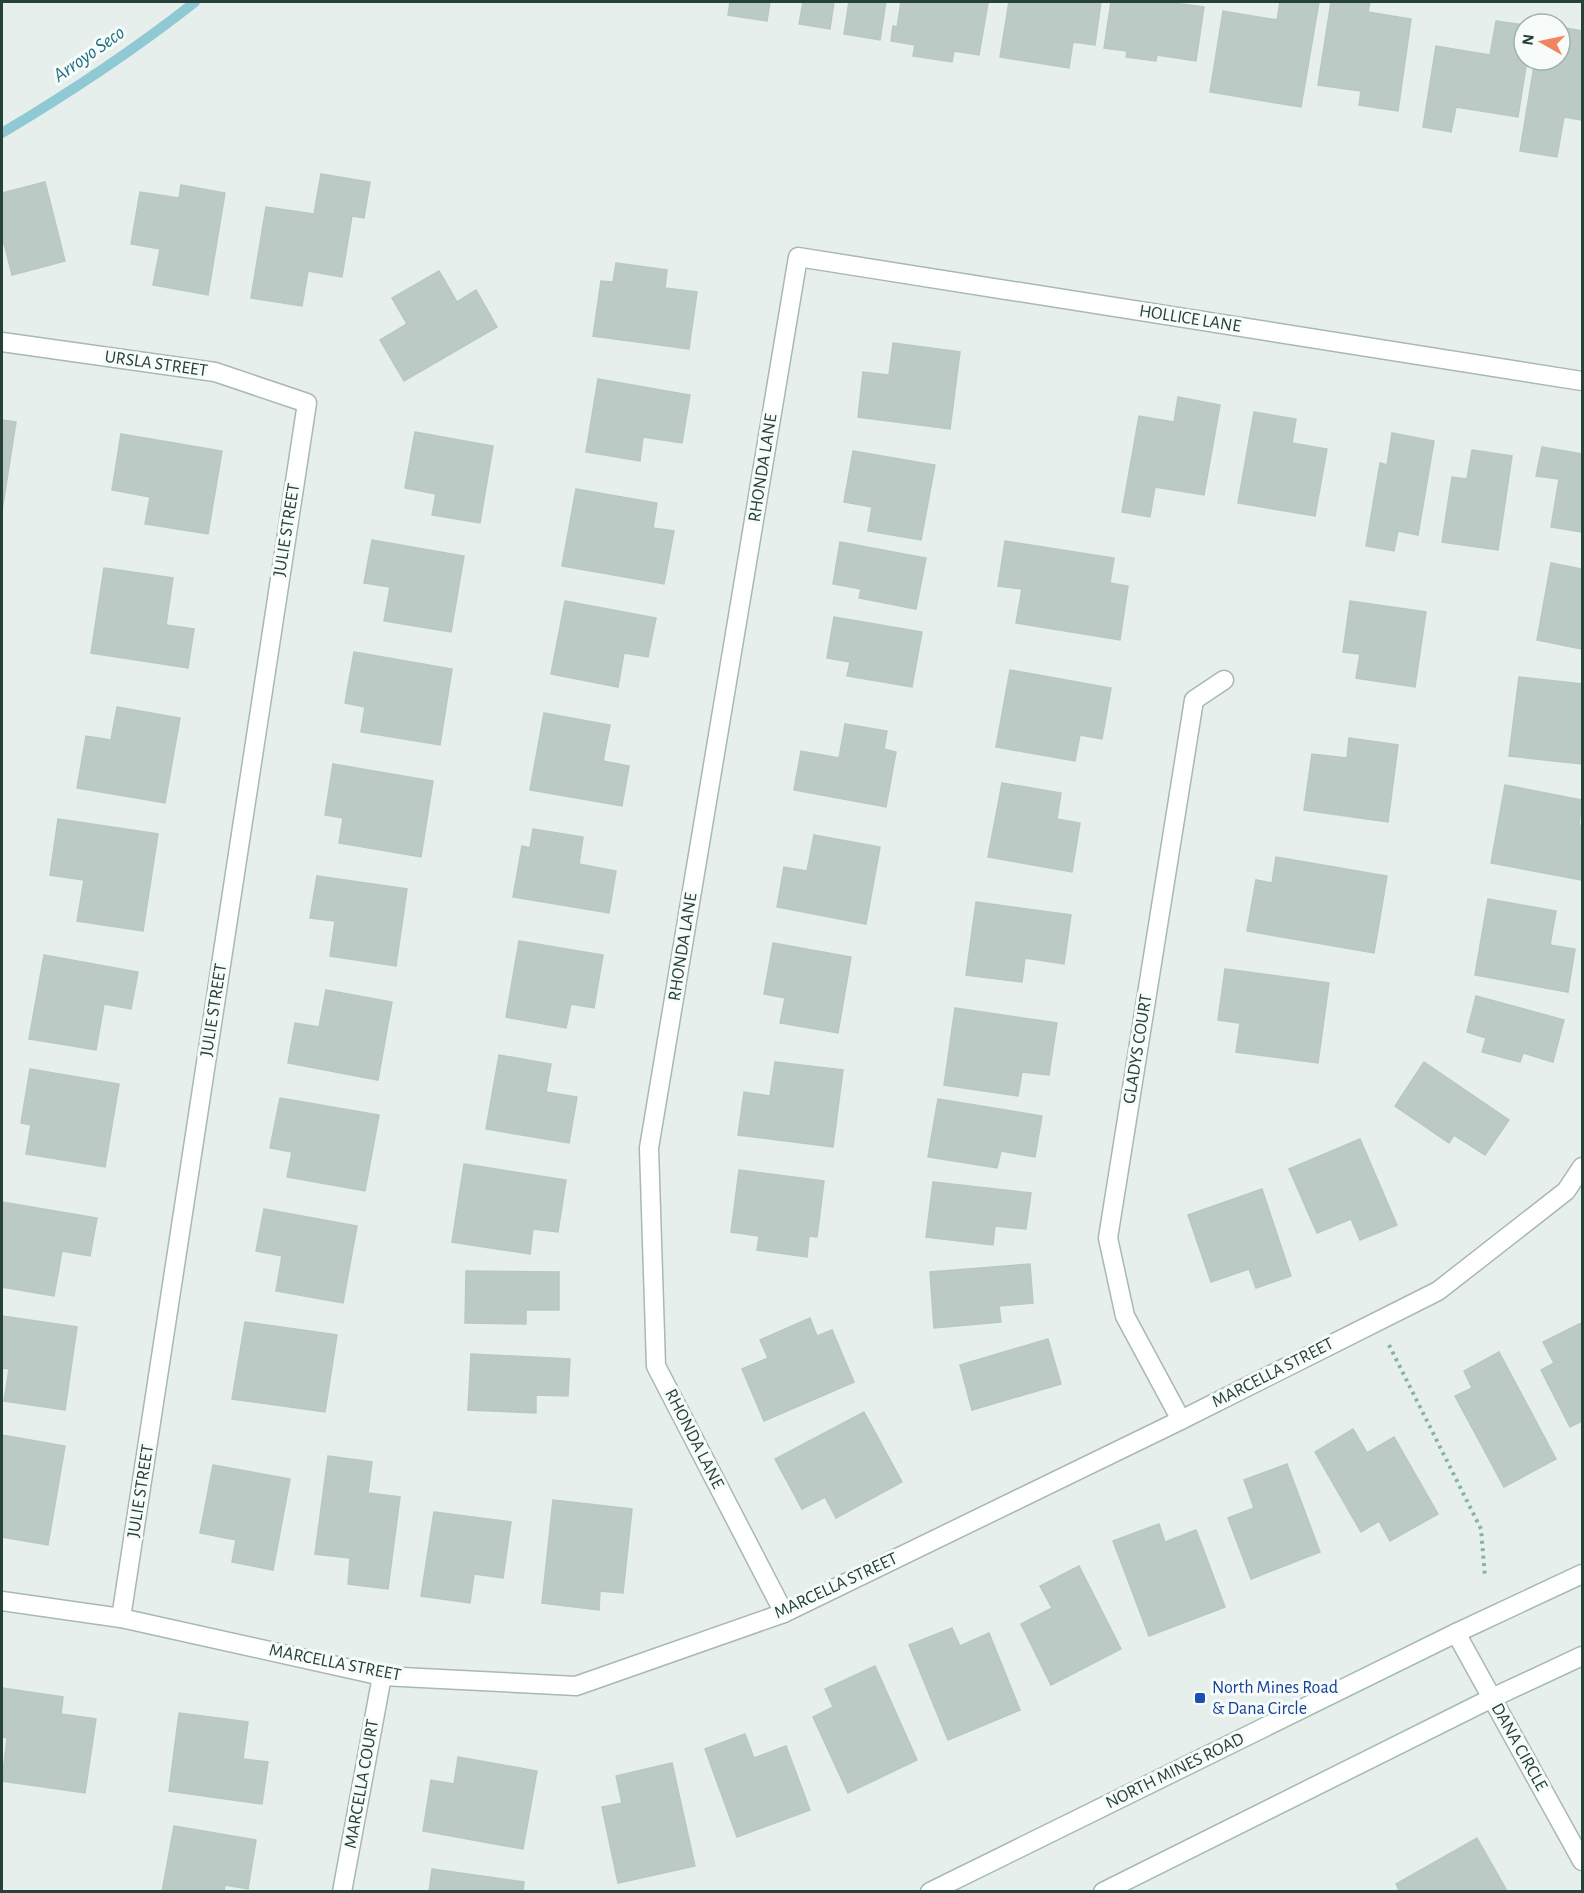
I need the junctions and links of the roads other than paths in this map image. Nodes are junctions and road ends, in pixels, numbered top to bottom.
1 (798, 257) joint
2 (2, 342) edge
3 (1582, 381) edge
4 (307, 402) joint
5 (1224, 680) dead end
6 (1582, 1167) edge
7 (1181, 1420) junction
8 (1582, 1574) edge
9 (2, 1601) edge
10 (784, 1613) junction
11 (122, 1618) junction
12 (1456, 1633) junction
13 (1582, 1656) edge
14 (382, 1676) junction
15 (1492, 1698) junction
16 (1582, 1861) edge
17 (342, 1892) edge
18 (930, 1892) edge
19 (1103, 1892) edge

1 - 3 street, HOLLICE LANE
1 - 10 street, RHONDA LANE
2 - 4 street, URSLA STREET
4 - 11 street, JULIE STREET
5 - 7 street, GLADYS COURT
6 - 7 street, MARCELLA STREET
7 - 10 street, MARCELLA STREET
8 - 12 street, NORTH MINES ROAD
9 - 11 street, MARCELLA STREET
10 - 14 street, MARCELLA STREET
11 - 14 street, MARCELLA STREET
12 - 15 street, DANA CIRCLE
12 - 18 street, NORTH MINES ROAD
13 - 15 street
14 - 17 street, MARCELLA COURT
15 - 16 street, DANA CIRCLE
15 - 19 street

